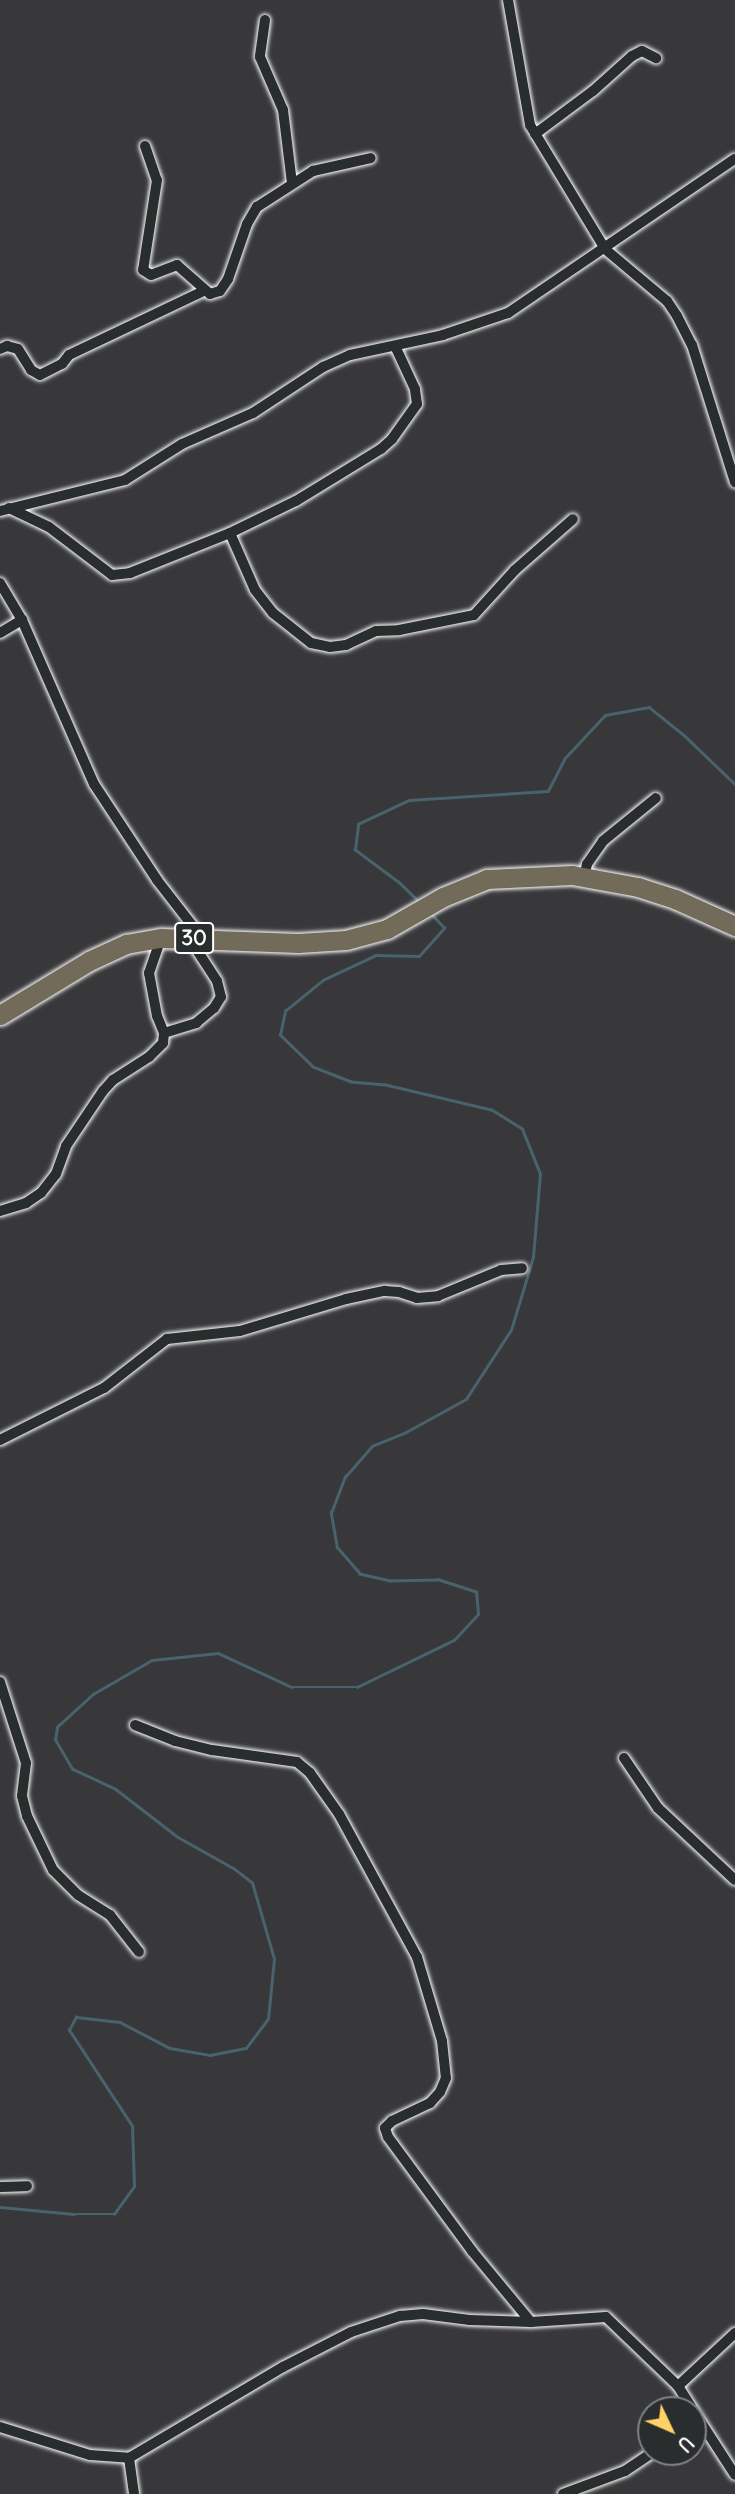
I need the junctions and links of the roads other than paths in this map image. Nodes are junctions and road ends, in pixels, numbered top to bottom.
1 (508, 0) edge
2 (265, 20) dead end
3 (656, 58) dead end
4 (535, 134) junction
5 (145, 146) dead end
6 (371, 158) dead end
7 (735, 159) edge
8 (292, 183) junction
9 (606, 249) junction
10 (204, 292) junction
11 (395, 346) junction
12 (0, 349) edge
13 (735, 482) edge
14 (4, 510) edge
15 (573, 519) dead end
16 (230, 533) junction
17 (0, 583) edge
18 (22, 620) junction
19 (0, 633) edge
20 (656, 798) dead end
21 (584, 877) junction
22 (735, 926) edge
23 (161, 938) junction
24 (196, 938) junction
25 (0, 1015) edge
26 (164, 1033) junction
27 (0, 1211) edge
28 (522, 1268) dead end
29 (0, 1440) edge
30 (0, 1682) edge
31 (135, 1725) dead end
32 (624, 1758) dead end
33 (735, 1880) edge
34 (139, 1952) dead end
35 (27, 2186) dead end
36 (0, 2187) edge
37 (531, 2322) junction
38 (735, 2333) edge
39 (678, 2386) junction
40 (684, 2396) edge
41 (0, 2427) edge
42 (707, 2433) edge
43 (129, 2458) junction
44 (637, 2463) edge
45 (735, 2474) edge
46 (134, 2494) edge
47 (563, 2494) edge

1 - 4 street
2 - 8 street
3 - 4 street
4 - 9 street
5 - 10 street
6 - 8 street
7 - 9 street
8 - 10 street
9 - 11 street
9 - 13 street
10 - 12 street
11 - 14 street
11 - 16 street
14 - 16 street
15 - 16 street
17 - 18 street
18 - 19 street
18 - 24 street
20 - 21 street
21 - 22 highway, 30
21 - 24 highway, 30
23 - 24 highway, 30
23 - 25 highway, 30
23 - 26 street
24 - 26 street
26 - 27 street
28 - 29 street
30 - 34 street
31 - 37 street
32 - 33 street
35 - 36 street
37 - 39 street
37 - 43 street
38 - 39 street
39 - 40 street
41 - 43 street
42 - 45 street
43 - 46 street
44 - 47 street

